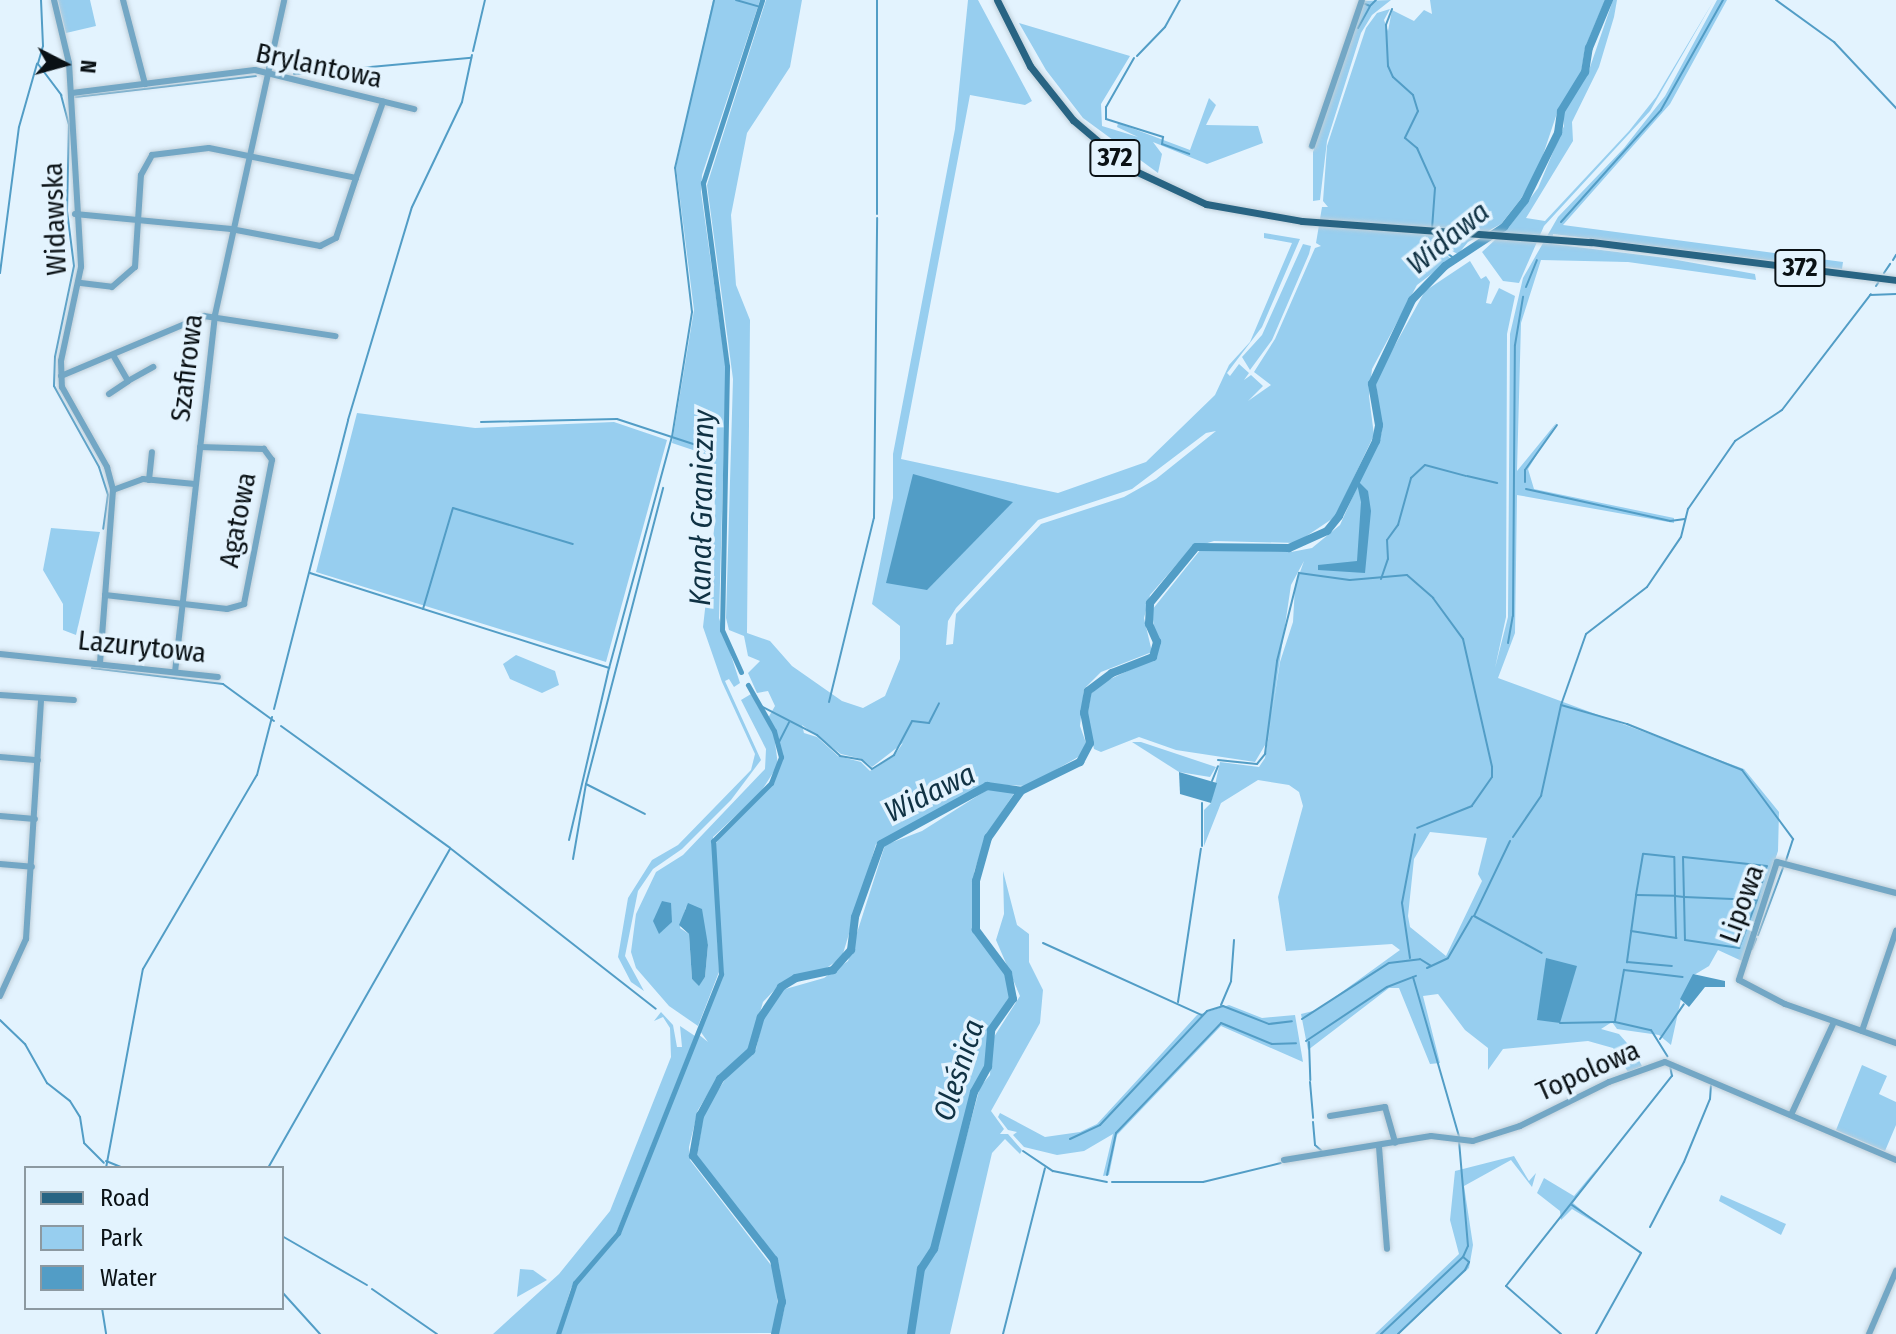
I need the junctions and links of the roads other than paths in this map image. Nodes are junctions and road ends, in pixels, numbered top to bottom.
1 (54, 0) edge
2 (123, 0) edge
3 (284, 0) edge
4 (997, 0) edge
5 (1358, 0) edge
6 (264, 72) junction
7 (145, 84) junction
8 (72, 93) junction
9 (383, 102) junction
10 (414, 109) dead end
11 (1312, 146) dead end
12 (247, 156) junction
13 (356, 178) junction
14 (75, 214) junction
15 (138, 221) junction
16 (231, 229) junction
17 (1896, 280) edge
18 (81, 283) junction
19 (215, 315) junction
20 (335, 336) dead end
21 (113, 355) junction
22 (153, 367) dead end
23 (61, 376) junction
24 (128, 381) junction
25 (109, 394) dead end
26 (200, 447) junction
27 (152, 452) dead end
28 (149, 480) junction
29 (195, 484) junction
30 (113, 490) junction
31 (105, 595) junction
32 (183, 604) junction
33 (0, 654) edge
34 (100, 663) junction
35 (175, 672) junction
36 (218, 677) dead end
37 (0, 695) edge
38 (41, 698) junction
39 (74, 700) dead end
40 (0, 757) edge
41 (38, 760) junction
42 (0, 816) edge
43 (35, 819) junction
44 (0, 864) edge
45 (32, 867) junction
46 (1896, 893) edge
47 (1896, 931) edge
48 (0, 996) edge
49 (1834, 1022) junction
50 (1862, 1031) junction
51 (1896, 1043) edge
52 (1791, 1115) junction
53 (1330, 1116) dead end
54 (1395, 1143) junction
55 (1379, 1147) junction
56 (1284, 1160) dead end
57 (1896, 1160) edge
58 (1387, 1249) dead end
59 (1896, 1271) edge
60 (1869, 1334) edge

1 - 8 street, Widawska
2 - 7 street
3 - 6 street, Szafirowa
4 - 17 main road, 372
5 - 11 street
6 - 7 street, Brylantowa
6 - 9 street, Brylantowa
6 - 12 street, Szafirowa
7 - 8 street, Brylantowa
8 - 14 street, Widawska
9 - 10 street, Brylantowa
9 - 13 street
12 - 13 street
12 - 15 street
12 - 16 street, Szafirowa
13 - 16 street
14 - 15 street
14 - 18 street, Widawska
15 - 16 street
15 - 18 street
16 - 19 street, Szafirowa
18 - 23 street, Widawska
19 - 20 street
19 - 21 street
19 - 26 street, Szafirowa
21 - 23 street
21 - 24 street
22 - 24 street
23 - 30 street
24 - 25 street
26 - 29 street, Szafirowa
26 - 32 street, Agatowa
27 - 28 street
28 - 29 street
28 - 30 street
29 - 32 street, Szafirowa
30 - 31 street
31 - 32 street
31 - 34 street
32 - 35 street, Szafirowa
33 - 34 street, Lazurytowa
34 - 35 street, Lazurytowa
35 - 36 street, Lazurytowa
37 - 38 street
38 - 39 street
38 - 41 street
40 - 41 street
41 - 43 street
42 - 43 street
43 - 45 street
44 - 45 street
45 - 48 street
46 - 49 street, Lipowa
47 - 50 street
49 - 50 street
49 - 52 street
50 - 51 street
52 - 54 street, Topolowa
52 - 57 street, Topolowa
53 - 54 street
54 - 55 street, Topolowa
55 - 56 street, Topolowa
55 - 58 street
59 - 60 street

